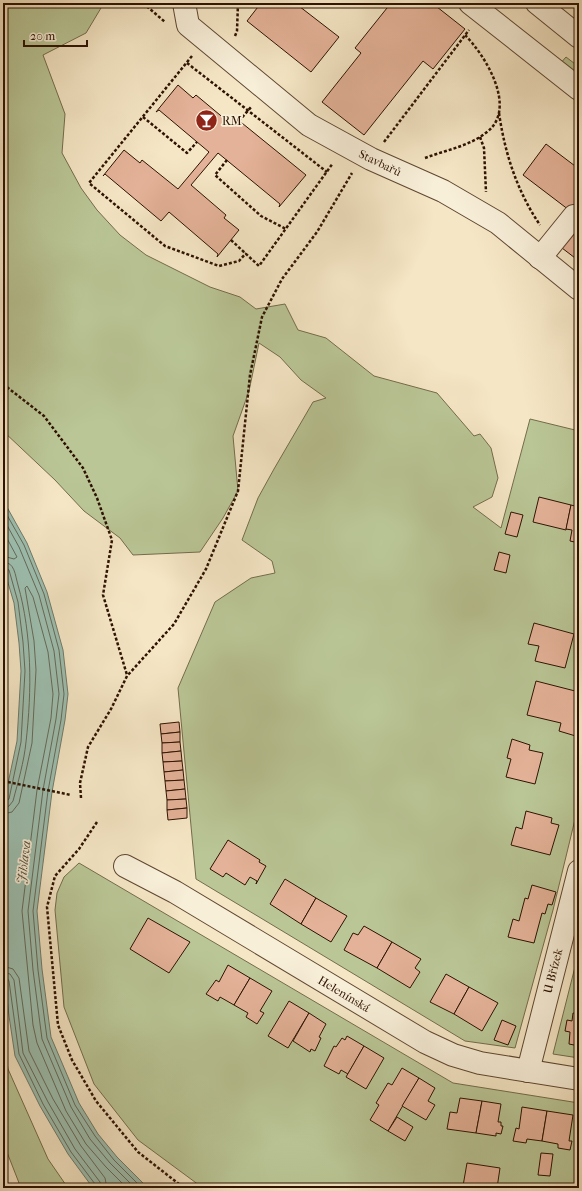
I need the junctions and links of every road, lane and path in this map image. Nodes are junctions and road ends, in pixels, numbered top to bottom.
1 (184, 3) edge
2 (238, 3) edge
3 (470, 3) edge
4 (537, 3) edge
5 (579, 37) edge
6 (194, 54) dead end
7 (224, 54) junction
8 (187, 62) junction
9 (579, 89) edge
10 (253, 104) dead end
11 (248, 110) junction
12 (499, 112) junction
13 (143, 116) junction
14 (239, 120) dead end
15 (480, 137) junction
16 (197, 142) dead end
17 (367, 157) junction
18 (227, 160) dead end
19 (335, 161) dead end
20 (395, 171) junction
21 (327, 172) junction
22 (484, 214) junction
23 (574, 216) dead end
24 (286, 229) junction
25 (231, 240) dead end
26 (546, 250) junction
27 (246, 253) junction
28 (579, 289) edge
29 (3, 384) edge
30 (127, 676) junction
31 (3, 781) edge
32 (71, 795) dead end
33 (81, 798) dead end
34 (97, 822) dead end
35 (125, 866) dead end
36 (579, 871) edge
37 (528, 1071) junction
38 (579, 1079) edge
39 (184, 1188) edge

1 - 7 street, Stavbařů
2 - 7 path
3 - 9 street
4 - 5 street
6 - 8 path
7 - 17 street, Stavbařů
8 - 11 path
8 - 13 path
10 - 11 path
11 - 14 path
11 - 21 path
12 - 15 path
12 - 17 path
12 - 26 path
13 - 16 path
13 - 27 path
15 - 20 path
15 - 22 path
17 - 20 street, Stavbařů
17 - 30 path
18 - 24 path
19 - 21 path
20 - 22 street, Stavbařů
21 - 24 path
22 - 26 street, Stavbařů
23 - 26 street
24 - 27 path
25 - 27 path
26 - 28 street, Stavbařů
29 - 30 path
30 - 33 path
31 - 32 path
34 - 39 path
35 - 37 street, Helenínská
36 - 37 street, U Břízek
37 - 38 street, Helenínská

